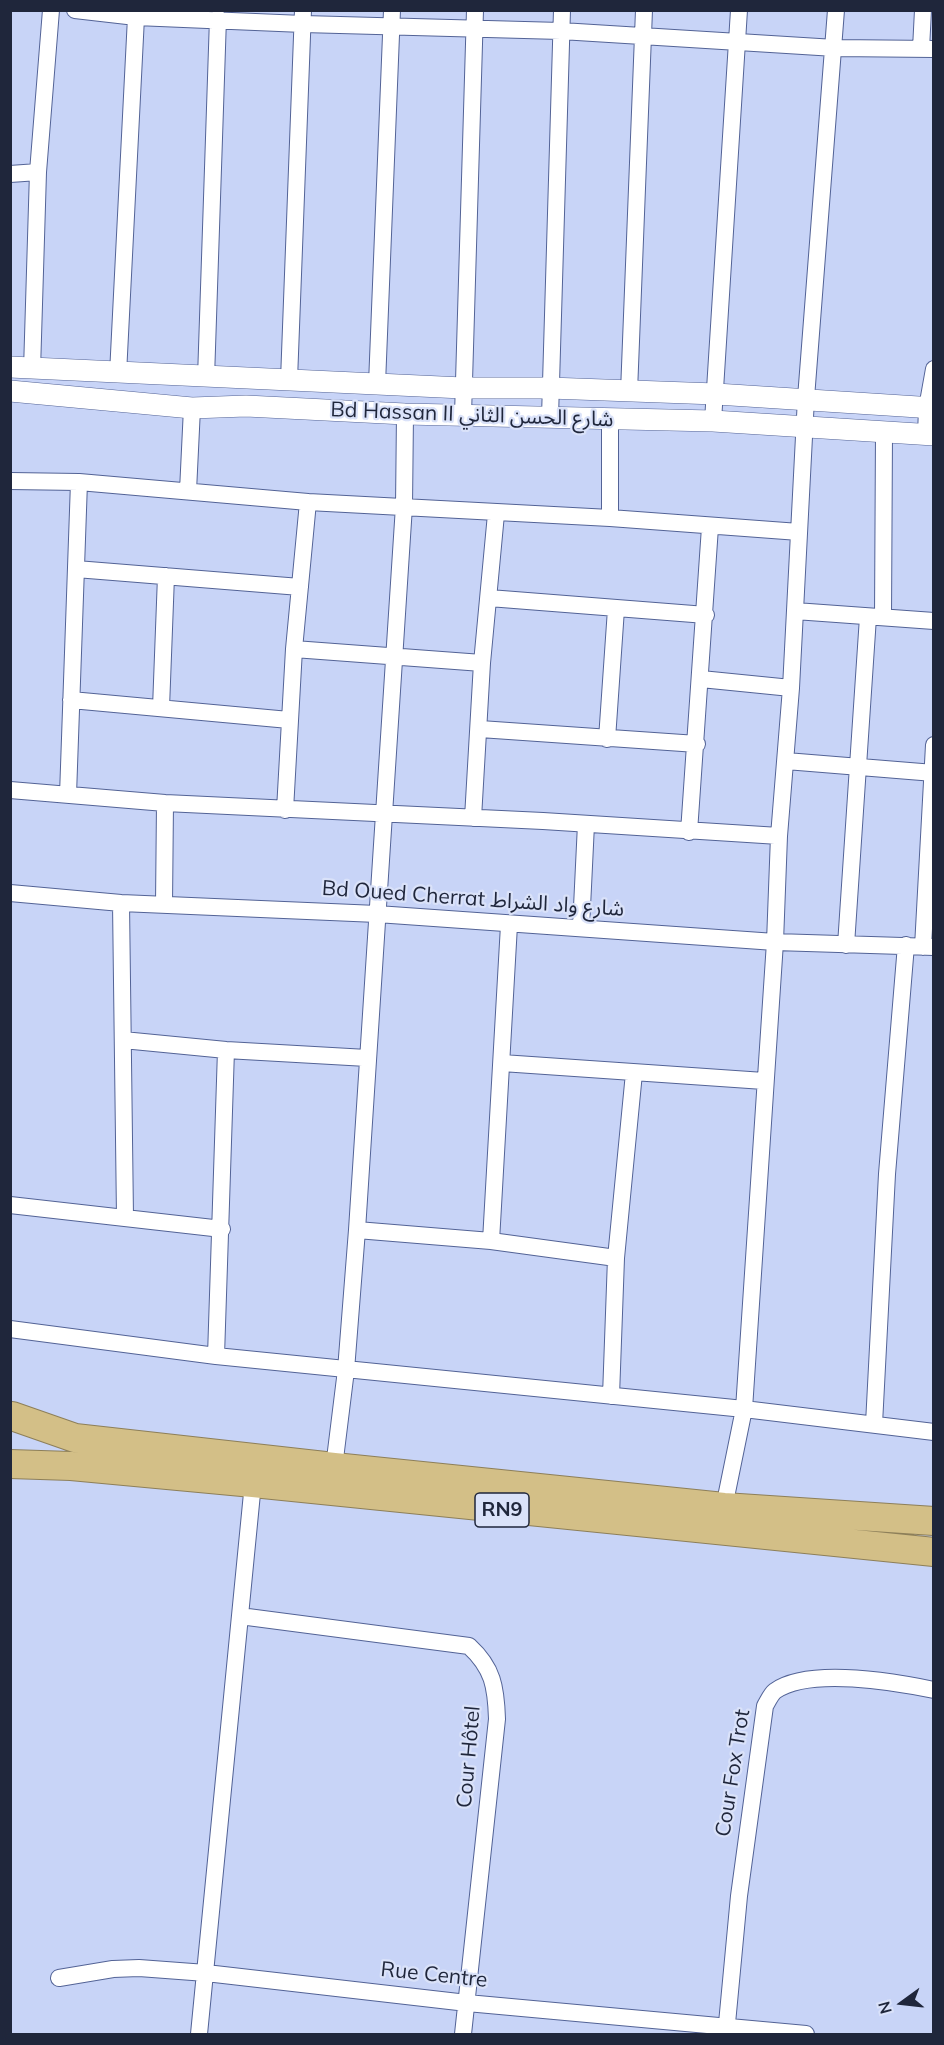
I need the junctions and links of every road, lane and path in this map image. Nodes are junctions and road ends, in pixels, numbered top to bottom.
1 (51, 10) edge
2 (75, 10) edge
3 (475, 10) edge
4 (562, 10) edge
5 (645, 10) edge
6 (739, 10) edge
7 (836, 10) edge
8 (923, 10) edge
9 (110, 12) edge
10 (141, 14) edge
11 (303, 17) edge
12 (218, 18) junction
13 (392, 18) edge
14 (475, 28) junction
15 (561, 31) junction
16 (643, 38) junction
17 (737, 43) junction
18 (835, 48) junction
19 (927, 49) edge
20 (38, 172) junction
21 (10, 174) edge
22 (10, 368) edge
23 (933, 369) edge
24 (32, 370) junction
25 (118, 374) junction
26 (206, 378) junction
27 (289, 380) junction
28 (377, 384) junction
29 (463, 388) junction
30 (549, 388) junction
31 (10, 391) edge
32 (629, 392) junction
33 (716, 394) junction
34 (806, 398) junction
35 (192, 408) junction
36 (930, 408) edge
37 (405, 414) junction
38 (463, 415) junction
39 (550, 417) junction
40 (610, 420) junction
41 (713, 422) junction
42 (805, 427) junction
43 (884, 433) junction
44 (930, 435) edge
45 (10, 481) edge
46 (79, 482) junction
47 (188, 490) junction
48 (308, 502) junction
49 (404, 506) junction
50 (496, 514) junction
51 (610, 518) junction
52 (710, 527) junction
53 (799, 532) junction
54 (76, 569) junction
55 (166, 576) junction
56 (300, 587) junction
57 (489, 598) junction
58 (616, 609) junction
59 (795, 611) junction
60 (705, 615) junction
61 (875, 617) junction
62 (933, 621) edge
63 (294, 649) junction
64 (393, 658) junction
65 (482, 663) junction
66 (701, 679) junction
67 (791, 688) junction
68 (71, 700) junction
69 (161, 708) junction
70 (289, 720) junction
71 (480, 729) junction
72 (607, 739) junction
73 (697, 744) junction
74 (933, 745) edge
75 (786, 761) junction
76 (859, 765) junction
77 (932, 773) edge
78 (10, 790) edge
79 (68, 795) junction
80 (165, 803) junction
81 (285, 810) junction
82 (384, 813) junction
83 (473, 818) junction
84 (586, 824) junction
85 (689, 832) junction
86 (778, 836) junction
87 (10, 893) edge
88 (120, 903) junction
89 (164, 904) junction
90 (377, 914) junction
91 (509, 925) junction
92 (581, 928) junction
93 (775, 942) junction
94 (846, 945) junction
95 (906, 945) junction
96 (928, 947) edge
97 (123, 1040) junction
98 (226, 1050) junction
99 (367, 1058) junction
100 (502, 1063) junction
101 (634, 1072) junction
102 (764, 1081) junction
103 (10, 1205) edge
104 (125, 1217) junction
105 (222, 1228) junction
106 (357, 1230) junction
107 (491, 1241) junction
108 (616, 1258) junction
109 (10, 1329) edge
110 (216, 1356) junction
111 (346, 1370) junction
112 (611, 1396) junction
113 (744, 1409) junction
114 (11, 1416) edge
115 (874, 1424) junction
116 (933, 1432) edge
117 (10, 1462) edge
118 (334, 1467) junction
119 (252, 1483) junction
120 (724, 1507) junction
121 (933, 1521) edge
122 (933, 1552) edge
123 (240, 1616) junction
124 (933, 1690) edge
125 (206, 1973) junction
126 (59, 1978) dead end
127 (467, 2003) junction
128 (727, 2030) edge
129 (199, 2034) edge
130 (463, 2034) edge
131 (806, 2034) edge

1 - 20 street
2 - 9 street
3 - 14 street
4 - 15 street
5 - 16 street
6 - 17 street
7 - 18 street
8 - 19 street
9 - 10 street
10 - 12 street
10 - 25 street
11 - 12 street
11 - 13 street
11 - 27 street
12 - 26 street
13 - 14 street
13 - 28 street
14 - 15 street
14 - 29 street
15 - 16 street
15 - 30 street
16 - 17 street
16 - 32 street
17 - 18 street
17 - 33 street
18 - 19 street
18 - 34 street
20 - 21 street
20 - 24 street
22 - 24 street, Bd Hassan II شارع الحسن الثاني
23 - 36 street
24 - 25 street, Bd Hassan II شارع الحسن الثاني
25 - 26 street, Bd Hassan II شارع الحسن الثاني
26 - 27 street, Bd Hassan II شارع الحسن الثاني
27 - 28 street, Bd Hassan II شارع الحسن الثاني
28 - 29 street, Bd Hassan II شارع الحسن الثاني
29 - 30 street, Bd Hassan II شارع الحسن الثاني
29 - 38 street
30 - 32 street, Bd Hassan II شارع الحسن الثاني
30 - 39 street
31 - 35 street, Bd Hassan II شارع الحسن الثاني
32 - 33 street, Bd Hassan II شارع الحسن الثاني
33 - 34 street, Bd Hassan II شارع الحسن الثاني
33 - 41 street
34 - 36 street, Bd Hassan II شارع الحسن الثاني
34 - 42 street
35 - 37 street, Bd Hassan II شارع الحسن الثاني
35 - 47 street
36 - 44 street
37 - 38 street, Bd Hassan II شارع الحسن الثاني
37 - 49 street
38 - 39 street, Bd Hassan II شارع الحسن الثاني
39 - 40 street, Bd Hassan II شارع الحسن الثاني
40 - 41 street, Bd Hassan II شارع الحسن الثاني
40 - 51 street
41 - 42 street, Bd Hassan II شارع الحسن الثاني
42 - 43 street, Bd Hassan II شارع الحسن الثاني
42 - 53 street
43 - 44 street, Bd Hassan II شارع الحسن الثاني
43 - 61 street
45 - 46 street
46 - 47 street
46 - 54 street
47 - 48 street
48 - 49 street
48 - 56 street
49 - 50 street
49 - 64 street
50 - 51 street
50 - 57 street
51 - 52 street
52 - 53 street
52 - 60 street
53 - 59 street
54 - 55 street
54 - 68 street
55 - 56 street
55 - 69 street
56 - 63 street
57 - 58 street
57 - 65 street
58 - 60 street
58 - 72 street
59 - 61 street
59 - 67 street
60 - 66 street
61 - 62 street
61 - 76 street
63 - 64 street
63 - 70 street
64 - 65 street
64 - 82 street
65 - 71 street
66 - 67 street
66 - 73 street
67 - 75 street
68 - 69 street
68 - 79 street
69 - 70 street
70 - 81 street
71 - 72 street
71 - 83 street
72 - 73 street
73 - 85 street
74 - 77 street
75 - 76 street
75 - 86 street
76 - 77 street
76 - 94 street
77 - 96 street
78 - 79 street
79 - 80 street
80 - 81 street
80 - 89 street
81 - 82 street
82 - 83 street
82 - 90 street
83 - 84 street
84 - 85 street
84 - 92 street
85 - 86 street
86 - 93 street
87 - 88 street, Bd Oued Cherrat شارع واد الشراط
88 - 89 street, Bd Oued Cherrat شارع واد الشراط
88 - 97 street
89 - 90 street, Bd Oued Cherrat شارع واد الشراط
90 - 91 street, Bd Oued Cherrat شارع واد الشراط
90 - 99 street
91 - 92 street, Bd Oued Cherrat شارع واد الشراط
91 - 100 street
92 - 93 street, Bd Oued Cherrat شارع واد الشراط
93 - 94 street, Bd Oued Cherrat شارع واد الشراط
93 - 102 street
94 - 95 street, Bd Oued Cherrat شارع واد الشراط
95 - 96 street, Bd Oued Cherrat شارع واد الشراط
95 - 115 street
97 - 98 street
97 - 104 street
98 - 99 street
98 - 105 street
99 - 106 street
100 - 101 street
100 - 107 street
101 - 102 street
101 - 108 street
102 - 113 street
103 - 104 street
104 - 105 street
105 - 110 street
106 - 107 street
106 - 111 street
107 - 108 street
108 - 112 street
109 - 110 street
110 - 111 street
111 - 112 street
111 - 118 street
112 - 113 street
113 - 115 street
113 - 120 street
114 - 117 highway, RN9
114 - 118 highway, RN9
115 - 116 street
117 - 119 highway, RN9
118 - 120 highway, RN9
119 - 122 highway, RN9
119 - 123 street
120 - 121 highway, RN9
123 - 125 street
123 - 127 street, Cour Hôtel
124 - 128 street, Cour Fox Trot
125 - 126 street, Rue Centre
125 - 127 street, Rue Centre
125 - 129 street
127 - 128 street, Rue Centre
127 - 130 street, Cour Hôtel
128 - 131 street, Rue Centre

